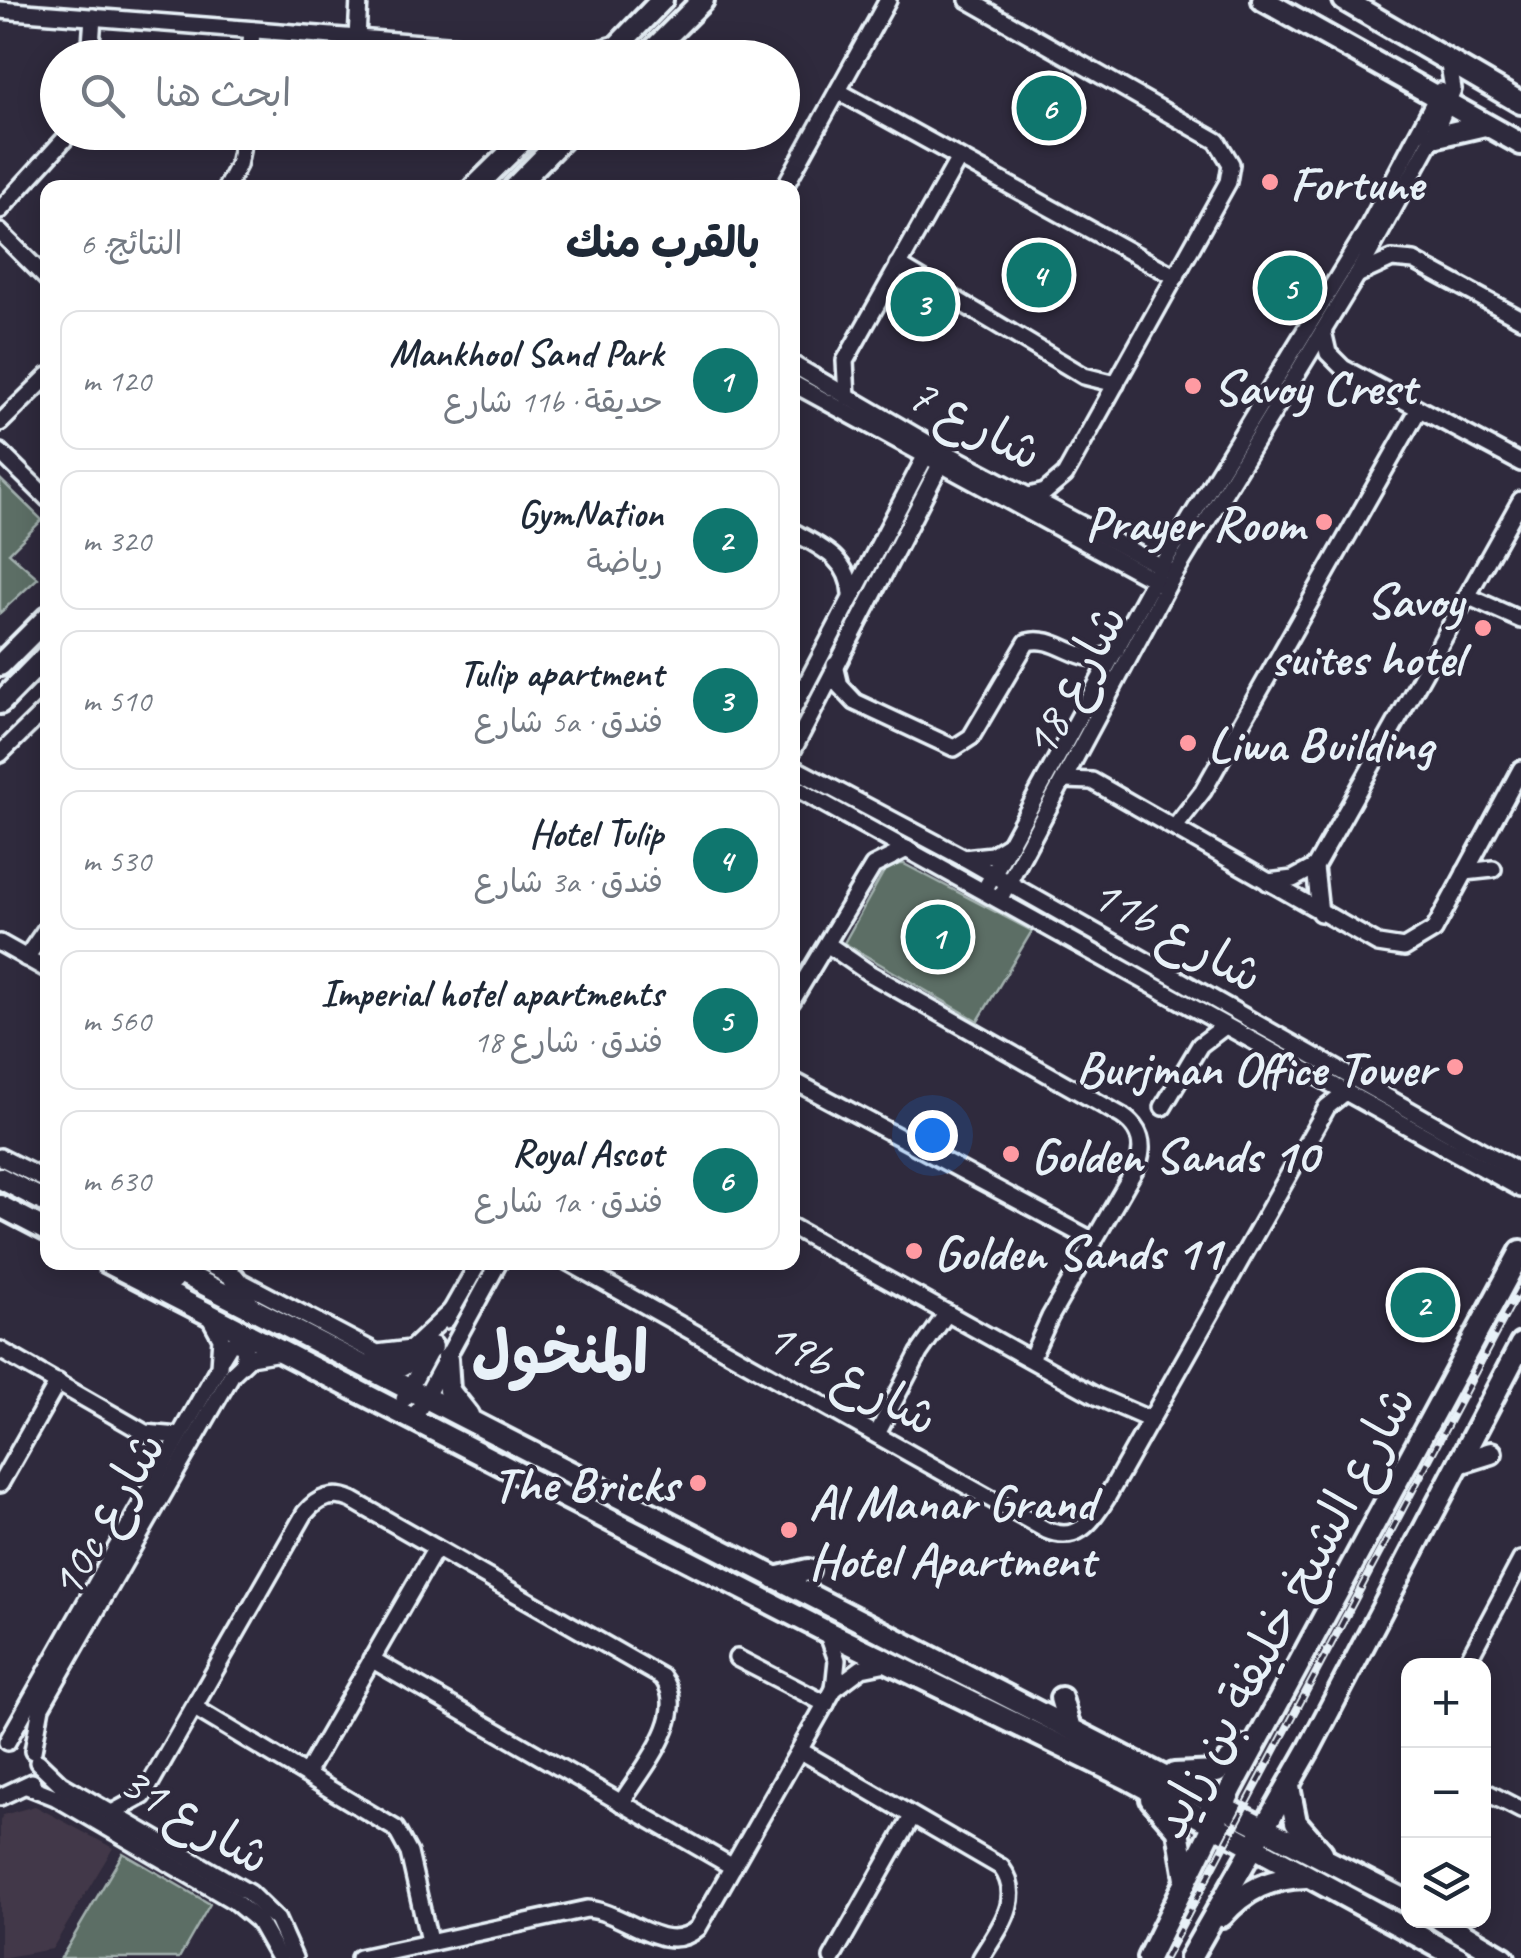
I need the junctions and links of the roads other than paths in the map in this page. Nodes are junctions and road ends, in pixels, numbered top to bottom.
1 (359, 0) edge
2 (662, 0) edge
3 (704, 0) edge
4 (888, 0) edge
5 (968, 0) edge
6 (1263, 0) edge
7 (1344, 0) edge
8 (27, 6) edge
9 (0, 10) edge
10 (93, 17) junction
11 (252, 30) junction
12 (357, 38) junction
13 (91, 40) edge
14 (251, 40) edge
15 (379, 40) edge
16 (624, 40) edge
17 (664, 40) edge
18 (1448, 59) junction
19 (1474, 75) junction
20 (1453, 81) junction
21 (838, 91) junction
22 (1443, 100) junction
23 (1521, 103) edge
24 (1485, 125) junction
25 (1433, 137) junction
26 (1521, 144) edge
27 (55, 150) edge
28 (241, 150) edge
29 (516, 150) edge
30 (524, 150) edge
31 (555, 150) edge
32 (960, 158) junction
33 (532, 178) edge
34 (230, 180) edge
35 (490, 180) edge
36 (492, 180) edge
37 (788, 180) edge
38 (0, 210) edge
39 (0, 232) edge
40 (895, 270) junction
41 (40, 272) edge
42 (1357, 275) junction
43 (1176, 278) junction
44 (1521, 319) edge
45 (1323, 331) junction
46 (845, 361) junction
47 (800, 369) edge
48 (814, 378) junction
49 (40, 384) edge
50 (800, 388) edge
51 (1112, 392) junction
52 (847, 397) junction
53 (1419, 410) junction
54 (0, 423) edge
55 (901, 444) junction
56 (928, 451) junction
57 (0, 452) edge
58 (943, 460) junction
59 (1520, 464) edge
60 (1065, 475) junction
61 (964, 479) junction
62 (913, 480) junction
63 (40, 490) edge
64 (927, 491) junction
65 (1029, 496) junction
66 (1521, 500) edge
67 (1068, 517) junction
68 (800, 536) edge
69 (828, 552) junction
70 (874, 553) junction
71 (1164, 577) junction
72 (1469, 592) junction
73 (851, 595) junction
74 (1521, 620) edge
75 (40, 624) edge
76 (1116, 651) junction
77 (40, 662) edge
78 (0, 665) edge
79 (835, 665) junction
80 (800, 695) edge
81 (0, 703) edge
82 (40, 715) edge
83 (800, 737) edge
84 (1081, 750) junction
85 (0, 754) edge
86 (800, 756) edge
87 (1521, 769) edge
88 (800, 772) edge
89 (814, 780) junction
90 (1064, 780) junction
91 (1092, 781) junction
92 (800, 792) edge
93 (872, 829) junction
94 (1181, 830) junction
95 (1014, 841) junction
96 (907, 849) junction
97 (964, 858) junction
98 (1024, 858) junction
99 (873, 866) junction
100 (1315, 867) junction
101 (1493, 869) dead end
102 (1466, 872) junction
103 (993, 875) junction
104 (1267, 882) junction
105 (1009, 884) junction
106 (984, 891) junction
107 (1032, 898) junction
108 (1000, 900) junction
109 (1320, 912) junction
110 (0, 943) edge
111 (824, 948) junction
112 (36, 964) edge
113 (800, 988) edge
114 (1199, 1011) junction
115 (1225, 1026) junction
116 (1200, 1045) junction
117 (800, 1084) edge
118 (1325, 1084) junction
119 (1343, 1094) junction
120 (1163, 1107) dead end
121 (1327, 1107) junction
122 (0, 1156) edge
123 (1521, 1173) edge
124 (40, 1177) edge
125 (0, 1178) edge
126 (1521, 1189) edge
127 (40, 1199) edge
128 (0, 1206) edge
129 (40, 1227) edge
130 (800, 1232) edge
131 (1092, 1244) junction
132 (1521, 1251) edge
133 (136, 1270) edge
134 (141, 1270) edge
135 (177, 1270) edge
136 (219, 1270) edge
137 (475, 1270) edge
138 (495, 1270) edge
139 (582, 1270) edge
140 (234, 1278) junction
141 (1502, 1287) junction
142 (1480, 1290) dead end
143 (243, 1305) junction
144 (943, 1310) junction
145 (451, 1311) junction
146 (207, 1314) junction
147 (1521, 1344) edge
148 (0, 1350) edge
149 (285, 1352) junction
150 (439, 1353) junction
151 (222, 1357) junction
152 (1026, 1357) junction
153 (243, 1362) junction
154 (363, 1366) junction
155 (58, 1382) junction
156 (410, 1403) junction
157 (1149, 1425) junction
158 (479, 1427) junction
159 (872, 1431) junction
160 (145, 1433) junction
161 (180, 1436) junction
162 (1492, 1453) dead end
163 (164, 1463) junction
164 (1459, 1463) junction
165 (0, 1484) edge
166 (436, 1548) junction
167 (1521, 1560) edge
168 (808, 1570) dead end
169 (775, 1578) junction
170 (826, 1632) junction
171 (737, 1658) dead end
172 (1469, 1658) edge
173 (371, 1660) junction
174 (887, 1663) junction
175 (830, 1697) junction
176 (1061, 1698) dead end
177 (195, 1708) junction
178 (1267, 1724) junction
179 (1069, 1726) junction
180 (4, 1744) edge
181 (801, 1751) junction
182 (36, 1756) junction
183 (306, 1772) junction
184 (1164, 1774) junction
185 (1127, 1778) junction
186 (1289, 1785) junction
187 (11, 1790) edge
188 (1491, 1794) edge
189 (143, 1796) junction
190 (621, 1803) junction
191 (1521, 1810) edge
192 (112, 1813) junction
193 (1219, 1815) junction
194 (912, 1817) junction
195 (1265, 1828) junction
196 (145, 1832) junction
197 (1253, 1848) junction
198 (733, 1866) junction
199 (1337, 1868) junction
200 (1306, 1877) junction
201 (1186, 1885) junction
202 (1401, 1899) edge
203 (1401, 1921) edge
204 (1415, 1928) edge
205 (1452, 1928) edge
206 (429, 1941) junction
207 (1196, 1949) edge
208 (1450, 1955) edge
209 (291, 1957) edge
210 (359, 1958) edge
211 (832, 1958) edge
212 (981, 1958) edge
213 (1148, 1958) edge
214 (1504, 1958) edge

1 - 12 street
2 - 16 main road
3 - 17 main road
4 - 21 street
5 - 43 street
6 - 22 main road
7 - 18 main road
8 - 9 street
8 - 10 street
10 - 11 street
10 - 13 street
11 - 12 street
11 - 14 street
12 - 15 street
18 - 19 main road
18 - 20 street
19 - 20 street, شارع 18
19 - 23 main road
20 - 22 street, شارع 18
21 - 32 street
21 - 37 street
22 - 24 main road
22 - 25 street, شارع 18
22 - 71 street, شارع 18
24 - 25 main road
24 - 26 main road
25 - 42 street, شارع 18
27 - 38 street
28 - 34 street
29 - 35 main road
30 - 36 main road
31 - 33 main road
32 - 40 street
32 - 43 street
39 - 41 street
40 - 46 street
40 - 51 street
42 - 44 street
42 - 45 street, شارع 18
43 - 51 street
45 - 53 street
45 - 71 street, شارع 18
46 - 48 street
46 - 52 street
47 - 48 street, شارع 7
48 - 52 street, شارع 7
49 - 54 street
50 - 55 street, شارع 7
51 - 60 street
52 - 56 street, شارع 7
53 - 59 street
53 - 94 street
55 - 56 street, شارع 7
55 - 62 street
56 - 58 street, شارع 7
56 - 62 street
57 - 63 street
58 - 61 street, شارع 7
58 - 64 street
58 - 65 street, شارع 7
60 - 65 street
60 - 67 street
61 - 64 street
61 - 71 street, شارع 7
62 - 70 street
64 - 79 street
65 - 67 street, شارع 7
66 - 72 street
67 - 71 street, شارع 7
68 - 69 street
69 - 70 street
69 - 73 street
70 - 73 street
71 - 76 street, شارع 18
71 - 84 street, شارع 18
72 - 74 street
72 - 100 street
73 - 80 street
75 - 78 main road
76 - 79 street
76 - 95 street, شارع 18
77 - 81 main road
79 - 83 street
82 - 85 street
84 - 90 street, شارع 18
84 - 91 street
86 - 89 street
87 - 102 street
88 - 89 street, 11b شارع
89 - 97 street, 11b شارع
90 - 91 street
90 - 98 street, شارع 18
91 - 94 street
92 - 93 street, 11b شارع
93 - 96 street, 11b شارع
93 - 99 street
94 - 104 street
95 - 97 street
95 - 103 street, شارع 18
96 - 99 street
96 - 106 street, 11b شارع
97 - 103 street, 11b شارع
98 - 105 street, شارع 18
98 - 107 street
99 - 111 street
100 - 104 street
100 - 109 street
101 - 102 street
102 - 109 street
103 - 105 street, 11b شارع
103 - 106 street, شارع 18
104 - 109 street
105 - 107 street, 11b شارع
105 - 108 street, شارع 18
106 - 108 street, 11b شارع
107 - 123 street, 11b شارع
108 - 114 street, 11b شارع
110 - 112 street
111 - 113 street
111 - 131 street
114 - 115 street, 11b شارع
114 - 116 street
115 - 116 street
115 - 118 street, 11b شارع
116 - 120 street
117 - 131 street
118 - 119 street, 11b شارع
118 - 121 street
119 - 121 street
119 - 126 street, 11b شارع
121 - 157 street
122 - 124 street
125 - 127 main road
128 - 129 main road
130 - 144 street
131 - 152 street
132 - 141 main road, شارع الشيخ خليفة بن زايد
133 - 146 main road
134 - 143 main road
135 - 143 main road
136 - 140 street
137 - 145 street
138 - 150 street
139 - 159 street, 19b شارع
140 - 143 main road
140 - 145 street
141 - 142 main road
141 - 178 main road, شارع الشيخ خليفة بن زايد
143 - 154 main road
144 - 152 street
144 - 159 street
145 - 150 street
146 - 149 main road
146 - 151 street
147 - 164 main road, شارع الشيخ خليفة بن زايد
148 - 155 street
149 - 153 street
149 - 156 main road
150 - 154 main road
150 - 156 street
150 - 158 main road
151 - 153 street
151 - 161 street, 10c شارع
152 - 157 street
153 - 182 street, 10c شارع
154 - 156 main road
155 - 160 street
155 - 165 street
156 - 158 main road
156 - 170 main road
157 - 159 street, 19b شارع
158 - 169 main road
160 - 161 street
160 - 163 street
161 - 163 street, 10c شارع
162 - 164 main road
163 - 180 street, 10c شارع
164 - 186 main road, شارع الشيخ خليفة بن زايد
166 - 173 street
166 - 177 street
166 - 190 street
167 - 172 street
168 - 169 main road
169 - 179 main road
170 - 174 main road
170 - 175 street
171 - 175 street
173 - 183 street
173 - 190 street
174 - 175 street
174 - 185 main road
175 - 181 street
176 - 179 main road
177 - 183 street
177 - 189 street
178 - 184 main road
178 - 193 main road, شارع الشيخ خليفة بن زايد
179 - 184 main road
180 - 182 street, شارع 31
181 - 194 street
181 - 198 street
182 - 187 street, 10c شارع
182 - 192 street, شارع 31
183 - 206 street
184 - 193 main road
185 - 193 main road
185 - 201 main road
186 - 195 main road, شارع الشيخ خليفة بن زايد
186 - 199 main road
187 - 209 street, شارع 31
188 - 191 street
189 - 192 street
189 - 196 street
190 - 198 street
192 - 196 street, شارع 31
193 - 195 main road
193 - 197 main road
193 - 201 main road, شارع الشيخ خليفة بن زايد
194 - 211 street
194 - 212 street
195 - 197 main road, شارع الشيخ خليفة بن زايد
195 - 199 main road
196 - 209 street, شارع 31
197 - 200 main road
197 - 207 main road, شارع الشيخ خليفة بن زايد
198 - 206 street
199 - 202 main road
200 - 203 main road
200 - 207 main road
201 - 213 main road, شارع الشيخ خليفة بن زايد
204 - 208 main road
205 - 214 main road
206 - 210 street

